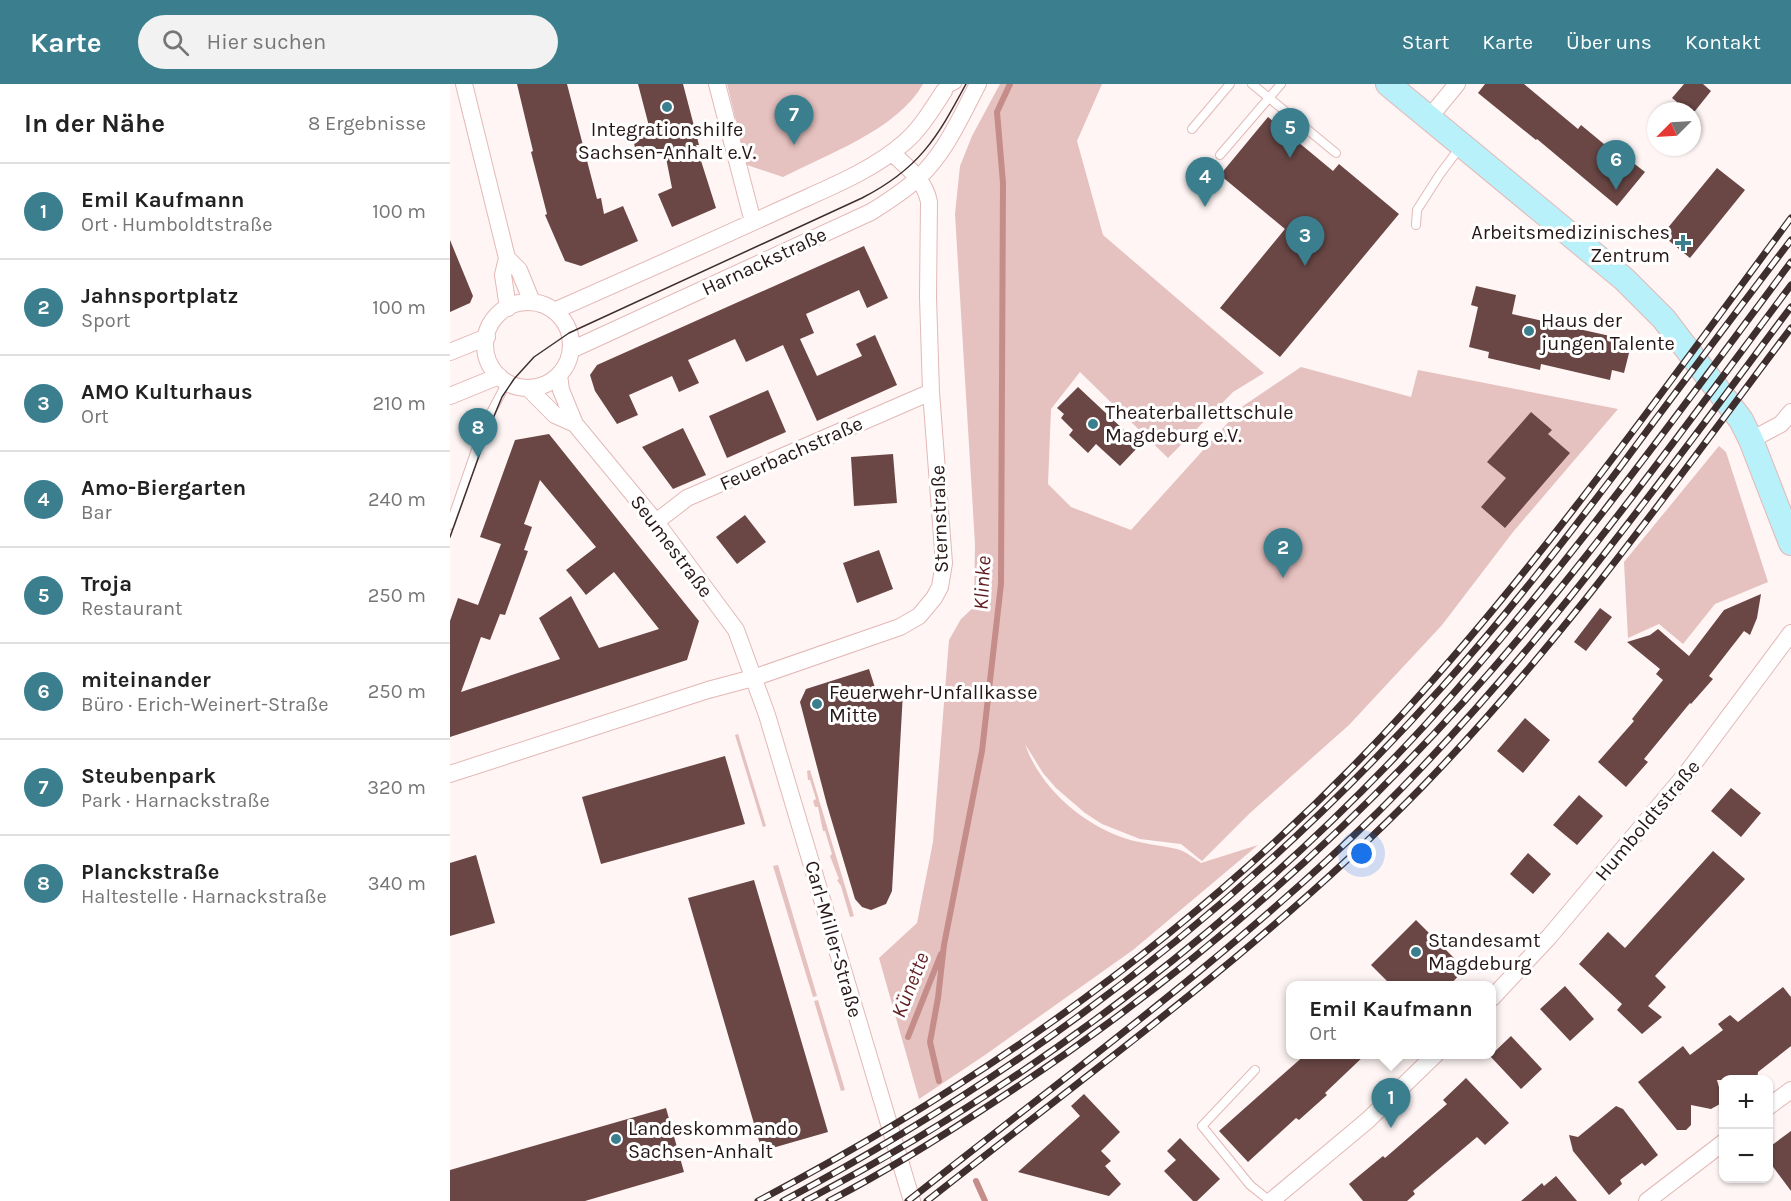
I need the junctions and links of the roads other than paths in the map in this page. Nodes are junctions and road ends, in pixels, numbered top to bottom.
1 (464, 84) edge
2 (717, 84) edge
3 (978, 84) edge
4 (1230, 84) edge
5 (1252, 84) edge
6 (1281, 84) edge
7 (1388, 84) edge
8 (1457, 84) edge
9 (950, 88) edge
10 (1269, 98) junction
11 (1429, 118) junction
12 (1192, 129) dead end
13 (1462, 145) junction
14 (892, 153) junction
15 (1336, 153) dead end
16 (1220, 155) dead end
17 (918, 178) junction
18 (753, 222) junction
19 (1416, 225) dead end
20 (507, 258) junction
21 (532, 302) junction
22 (508, 308) junction
23 (554, 311) junction
24 (487, 337) junction
25 (571, 350) junction
26 (450, 352) edge
27 (559, 375) junction
28 (503, 379) junction
29 (528, 388) junction
30 (931, 392) junction
31 (450, 396) edge
32 (1791, 412) edge
33 (575, 424) junction
34 (1751, 440) junction
35 (656, 522) junction
36 (450, 525) edge
37 (1791, 543) edge
38 (1791, 633) edge
39 (753, 678) junction
40 (450, 774) edge
41 (1496, 993) edge
42 (1431, 1059) edge
43 (1255, 1070) dead end
44 (1791, 1090) edge
45 (1773, 1103) edge
46 (1719, 1146) edge
47 (912, 1201) edge
48 (1270, 1201) edge
49 (1647, 1201) edge

1 - 20 street
2 - 18 street
3 - 17 street
4 - 12 lane
5 - 10 lane
6 - 10 lane
7 - 11 main road
8 - 11 street
9 - 14 street, Harnackstraße
10 - 15 lane
10 - 16 lane
11 - 13 main road
13 - 19 lane
13 - 34 main road
14 - 17 street
14 - 18 street, Harnackstraße
17 - 25 street, Harnackstraße
17 - 30 street, Sternstraße
18 - 23 street, Harnackstraße
20 - 21 street
20 - 22 street
21 - 22 street
21 - 23 street
22 - 24 street
23 - 25 street
24 - 26 street
24 - 28 street
25 - 27 street
27 - 29 street
27 - 33 street, Seumestraße
28 - 29 street
28 - 31 street
28 - 36 lane
29 - 33 street, Seumestraße
30 - 35 street, Feuerbachstraße
30 - 39 street, Sternstraße
32 - 34 street
33 - 35 street, Seumestraße
34 - 37 main road
35 - 39 street, Seumestraße
38 - 41 street, Humboldtstraße
39 - 40 street, Sternstraße
39 - 47 street, Carl-Miller-Straße
42 - 48 street
43 - 48 lane
44 - 45 street
46 - 49 street

